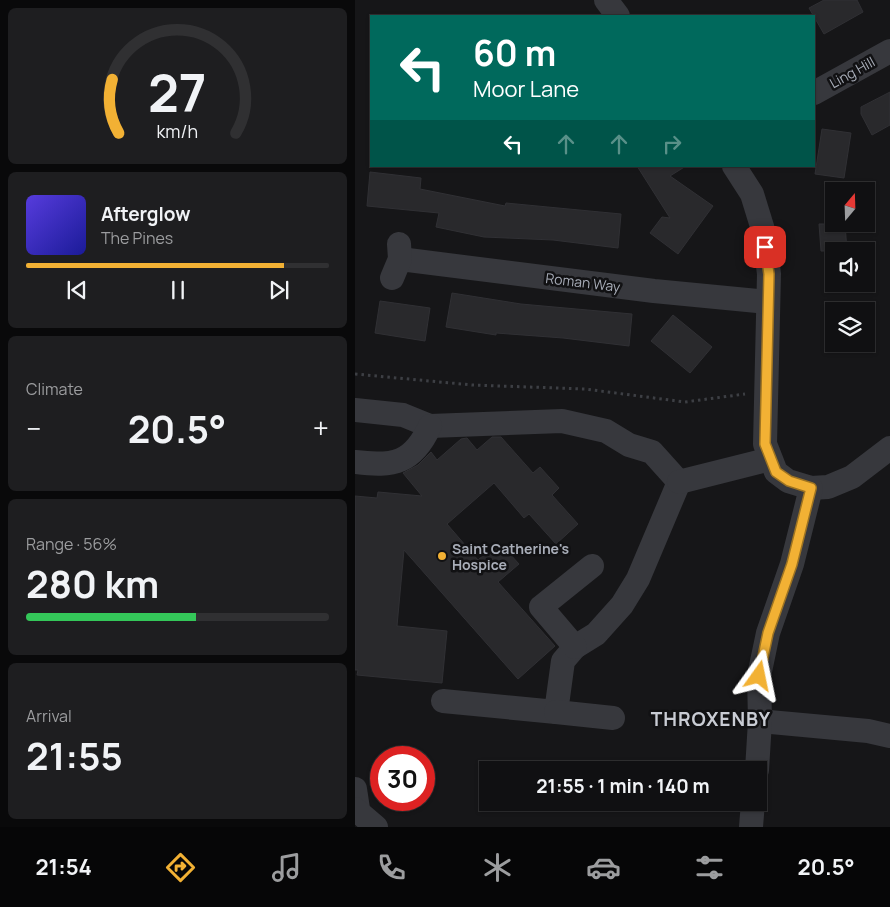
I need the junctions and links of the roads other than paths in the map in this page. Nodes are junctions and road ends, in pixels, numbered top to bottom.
1 (606, 0) edge
2 (617, 15) edge
3 (890, 51) edge
4 (815, 92) edge
5 (735, 167) edge
6 (397, 261) dead end
7 (767, 302) junction
8 (355, 410) edge
9 (430, 426) junction
10 (890, 448) edge
11 (770, 459) junction
12 (355, 462) edge
13 (679, 482) junction
14 (811, 488) junction
15 (592, 566) dead end
16 (575, 647) junction
17 (443, 701) dead end
18 (556, 712) junction
19 (613, 718) dead end
20 (760, 722) junction
21 (890, 736) edge
22 (758, 761) edge
23 (356, 802) edge
24 (752, 811) edge
25 (376, 827) edge
26 (751, 827) edge

1 - 2 street
3 - 4 street, Ling Hill
5 - 7 street
6 - 7 street, Roman Way
7 - 11 street
8 - 9 street
9 - 12 street
9 - 13 street
10 - 14 street
11 - 13 street
11 - 14 street
13 - 16 street
14 - 20 street
15 - 16 street
16 - 18 street
17 - 18 street
18 - 19 street
20 - 21 street
20 - 22 street
23 - 25 street
24 - 26 street

